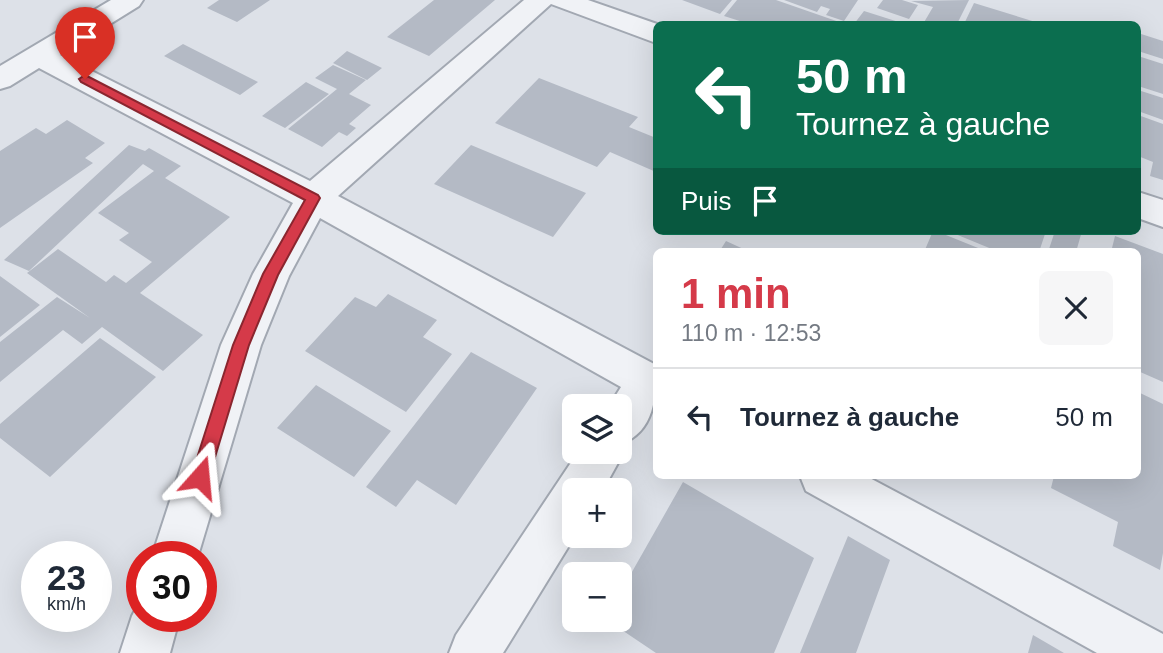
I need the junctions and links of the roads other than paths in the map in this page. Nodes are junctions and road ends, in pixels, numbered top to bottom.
1 (130, 0) edge
2 (540, 0) edge
3 (562, 0) edge
4 (653, 33) edge
5 (40, 56) junction
6 (0, 79) edge
7 (313, 198) junction
8 (1141, 206) edge
9 (1163, 214) edge
10 (652, 383) edge
11 (632, 409) edge
12 (828, 479) edge
13 (562, 515) edge
14 (180, 541) edge
15 (151, 632) edge
16 (145, 653) edge
17 (474, 653) edge
18 (1147, 653) edge

1 - 5 street
2 - 7 street
3 - 4 street
5 - 6 street
5 - 7 street
7 - 10 street
7 - 14 street
8 - 9 street
10 - 11 street
12 - 18 street
13 - 17 street
15 - 16 street

